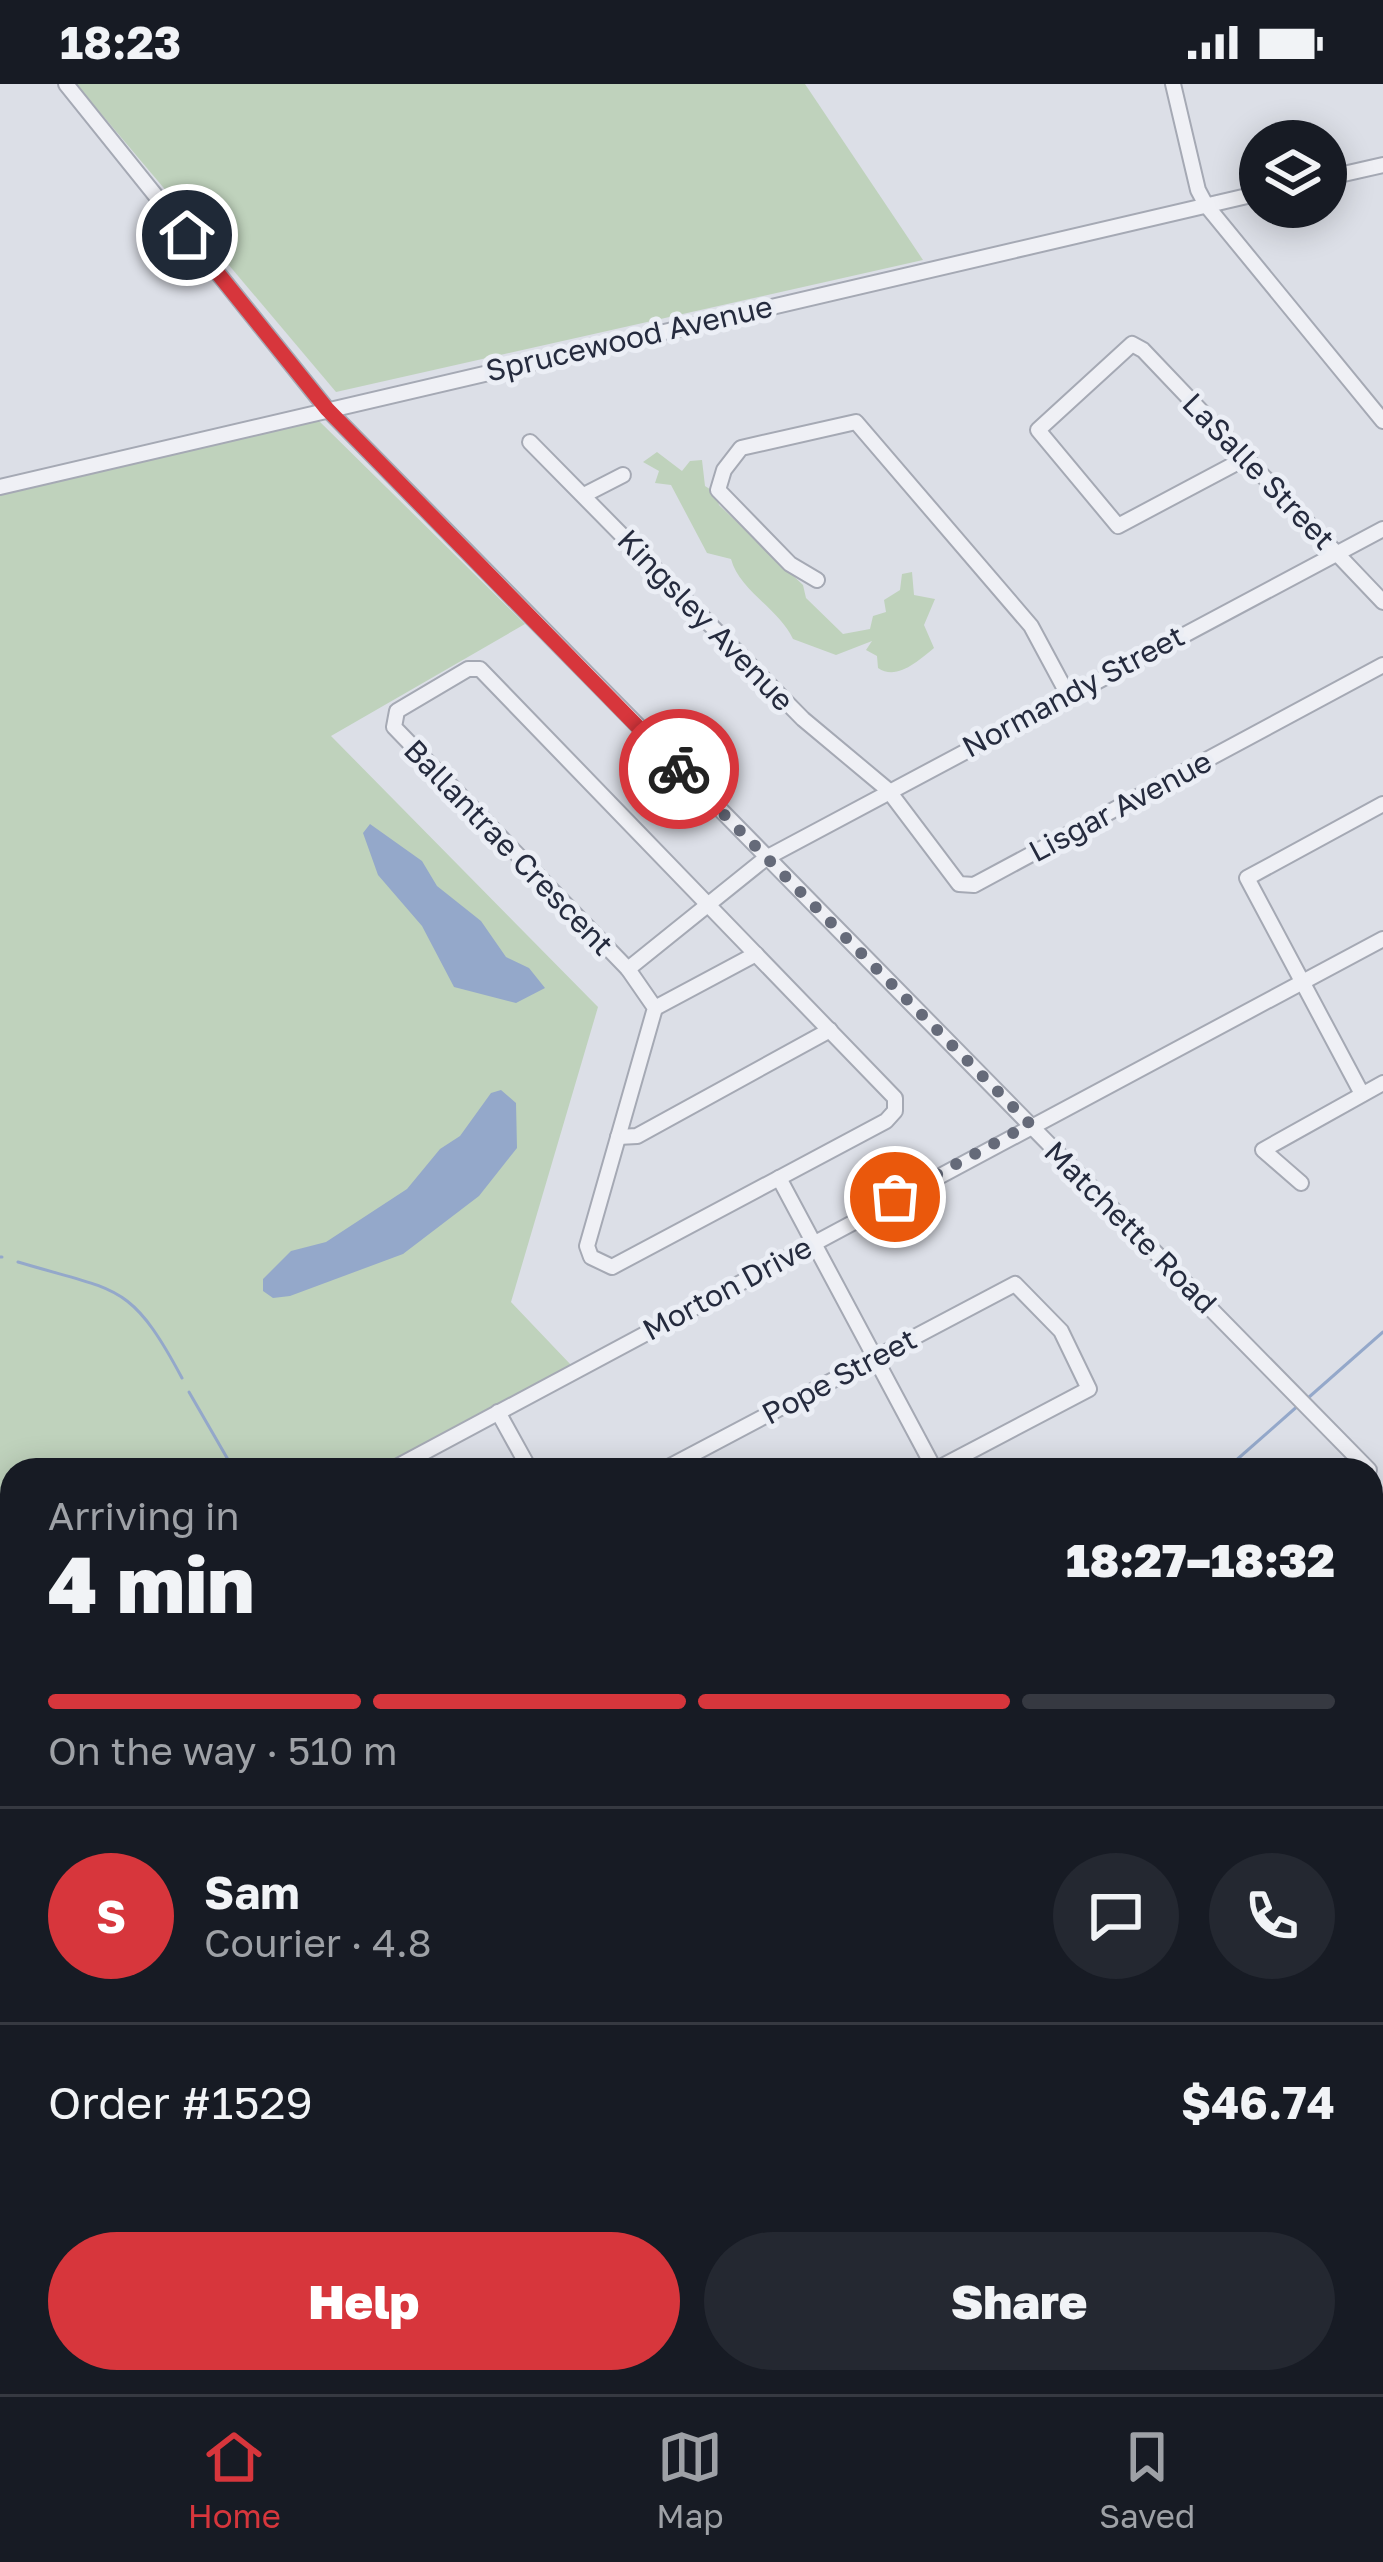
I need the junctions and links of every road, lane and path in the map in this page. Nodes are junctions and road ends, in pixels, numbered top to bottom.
1 (66, 84) edge
2 (1173, 84) edge
3 (1383, 165) edge
4 (1347, 173) edge
5 (1239, 198) edge
6 (1206, 205) junction
7 (327, 409) junction
8 (1383, 421) edge
9 (530, 442) dead end
10 (1246, 458) junction
11 (623, 475) dead end
12 (0, 487) edge
13 (584, 495) junction
14 (1383, 529) edge
15 (1336, 552) junction
16 (817, 580) dead end
17 (1383, 602) edge
18 (1383, 665) edge
19 (1067, 693) junction
20 (888, 790) junction
21 (1383, 804) edge
22 (766, 858) junction
23 (707, 902) junction
24 (1383, 939) edge
25 (756, 953) junction
26 (628, 969) junction
27 (1304, 983) junction
28 (655, 1008) junction
29 (830, 1030) junction
30 (1383, 1083) edge
31 (1362, 1094) junction
32 (1030, 1124) junction
33 (618, 1137) junction
34 (779, 1178) junction
35 (1301, 1184) dead end
36 (812, 1242) junction
37 (874, 1358) junction
38 (498, 1412) junction
39 (413, 1458) edge
40 (523, 1458) edge
41 (686, 1458) edge
42 (928, 1458) edge
43 (958, 1458) edge
44 (1358, 1458) edge

1 - 7 street, Matchette Road
2 - 6 street
3 - 4 street
5 - 6 street, Sprucewood Avenue
6 - 7 street, Sprucewood Avenue
6 - 8 street
7 - 12 street, Sprucewood Avenue
7 - 22 street, Matchette Road
9 - 13 street, Kingsley Avenue
10 - 10 street, LaSalle Street
10 - 15 street, LaSalle Street
11 - 13 street
13 - 20 street, Kingsley Avenue
14 - 15 street, Normandy Street
15 - 17 street, LaSalle Street
15 - 19 street, Normandy Street
16 - 19 street
18 - 20 street, Lisgar Avenue
19 - 20 street, Normandy Street
20 - 22 street, Normandy Street
21 - 27 street
22 - 23 street, Normandy Street
22 - 32 street, Matchette Road
23 - 25 street
23 - 26 street, Normandy Street
23 - 26 street, Ballantrae Crescent
24 - 27 street, Morton Drive
25 - 28 street
25 - 29 street
26 - 28 street
27 - 31 street
27 - 32 street, Morton Drive
28 - 33 street
29 - 33 street
29 - 34 street
30 - 31 street
31 - 35 street
32 - 36 street, Morton Drive
32 - 44 street, Matchette Road
33 - 34 street
34 - 36 street
36 - 37 street
36 - 38 street, Morton Drive
37 - 41 street, Pope Street
37 - 42 street
37 - 43 street, Pope Street
38 - 39 street, Morton Drive
38 - 40 street

